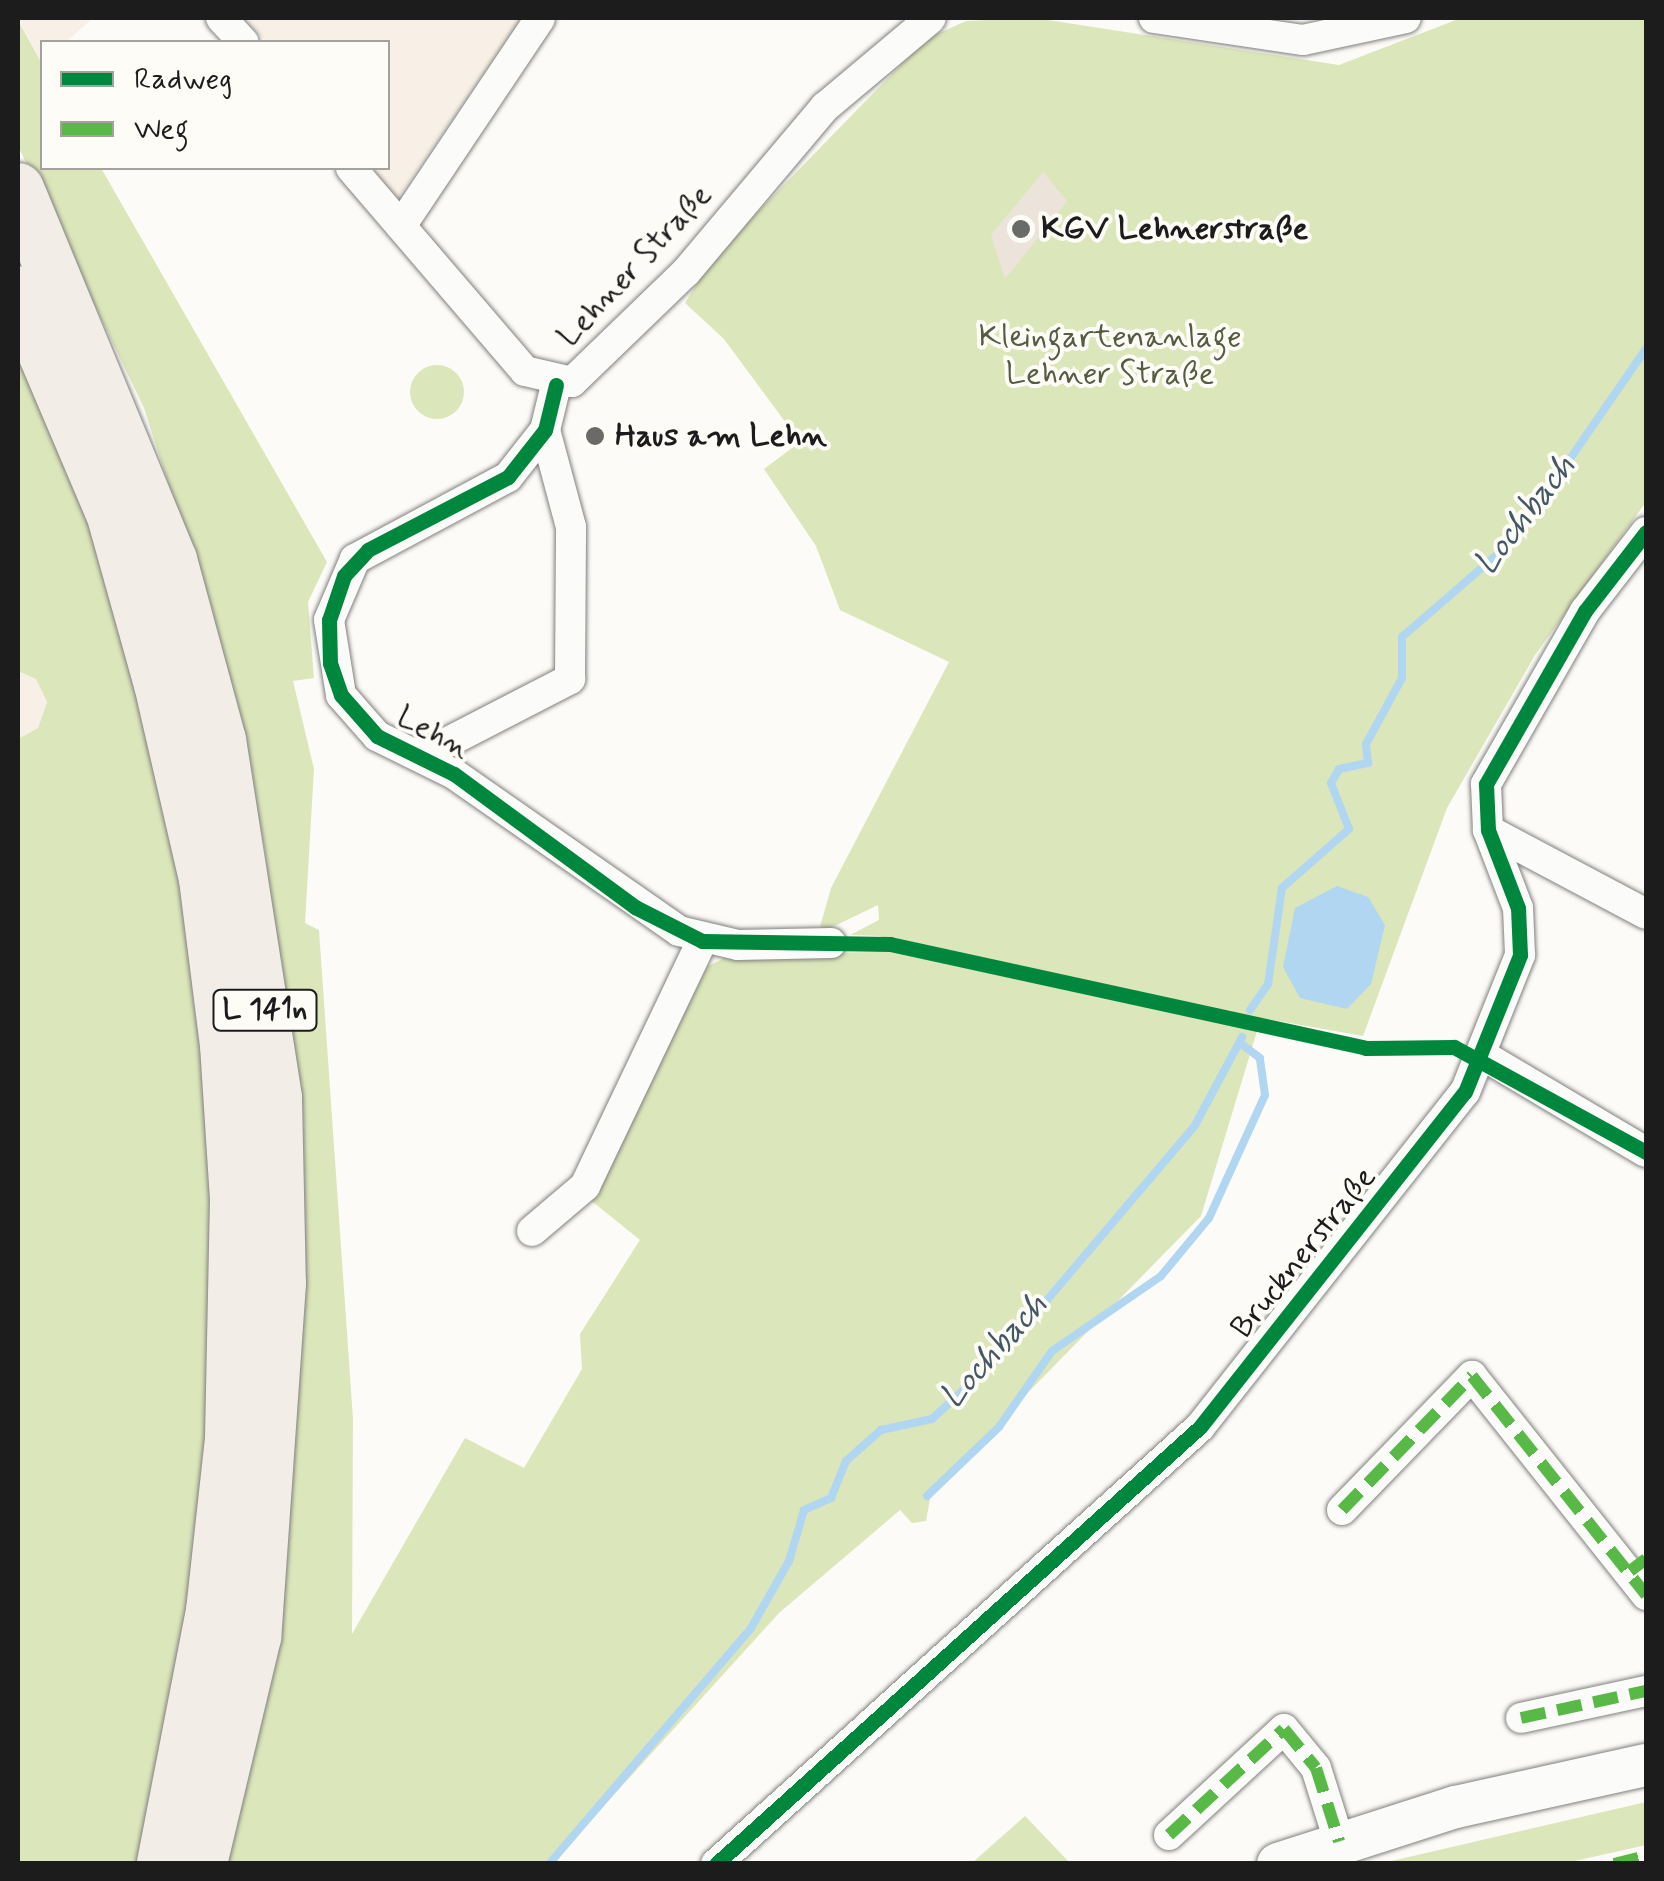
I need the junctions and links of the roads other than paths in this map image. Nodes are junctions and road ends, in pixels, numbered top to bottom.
1 (221, 18) edge
2 (540, 18) edge
3 (931, 18) edge
4 (1154, 18) edge
5 (1406, 18) edge
6 (241, 40) edge
7 (353, 170) edge
8 (18, 189) edge
9 (401, 226) junction
10 (18, 292) edge
11 (556, 385) junction
12 (545, 430) junction
13 (1646, 532) edge
14 (420, 756) junction
15 (1488, 830) junction
16 (1646, 914) edge
17 (702, 941) junction
18 (830, 943) dead end
19 (1484, 1056) junction
20 (1646, 1152) edge
21 (532, 1231) dead end
22 (1342, 1510) dead end
23 (1641, 1575) edge
24 (1646, 1691) edge
25 (1521, 1718) dead end
26 (1646, 1764) edge
27 (1169, 1835) dead end
28 (1339, 1841) junction
29 (163, 1864) edge
30 (201, 1864) edge
31 (716, 1864) edge
32 (1278, 1864) edge

1 - 6 street
2 - 9 street
3 - 11 street, Lehner Straße
4 - 5 street
7 - 9 street, Lehner Straße
8 - 30 highway, L 141n
9 - 11 street, Lehner Straße
10 - 29 highway, L 141n
11 - 12 street, Lehn
12 - 14 street, Lehn
12 - 14 street, Lehn
13 - 15 street, Brucknerstraße
14 - 17 street, Lehn
15 - 16 street
15 - 19 street, Brucknerstraße
17 - 18 street, Lehn
17 - 21 street
19 - 20 street
19 - 31 street, Brucknerstraße
22 - 23 street
24 - 25 street
26 - 28 main road
27 - 28 street
28 - 32 main road

